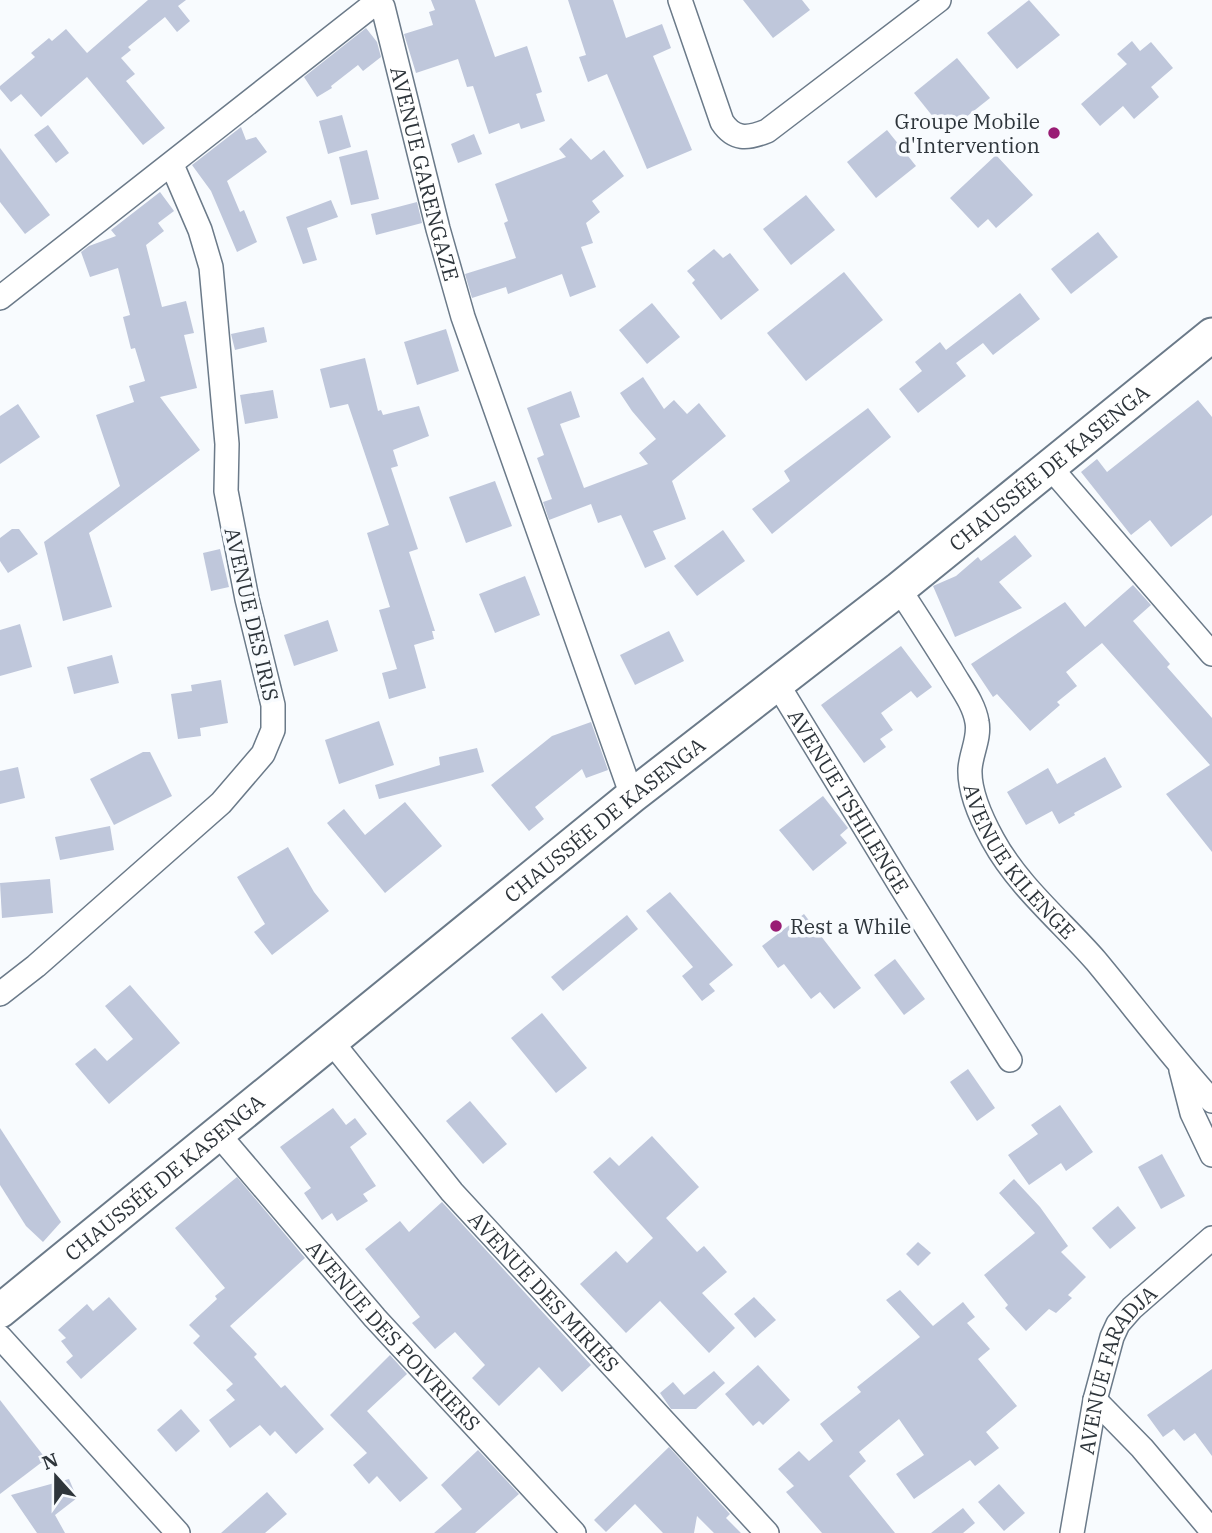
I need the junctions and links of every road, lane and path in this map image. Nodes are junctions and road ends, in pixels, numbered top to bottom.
1 (680, 0) edge
2 (939, 0) edge
3 (172, 165) junction
4 (0, 298) edge
5 (1212, 335) edge
6 (1049, 467) junction
7 (899, 589) junction
8 (1212, 654) edge
9 (778, 685) junction
10 (632, 796) junction
11 (0, 994) edge
12 (331, 1041) junction
13 (1010, 1060) dead end
14 (1180, 1067) junction
15 (1212, 1101) edge
16 (219, 1135) junction
17 (1212, 1155) edge
18 (1212, 1238) edge
19 (0, 1311) edge
20 (0, 1336) edge
21 (1095, 1400) junction
22 (1212, 1531) edge
23 (178, 1533) edge
24 (575, 1533) edge
25 (767, 1533) edge
26 (1072, 1533) edge

1 - 2 street
3 - 4 street, AVENUE GARENGAZE
3 - 10 street, AVENUE GARENGAZE
3 - 11 street, AVENUE DES IRIS
5 - 6 main road, CHAUSSÉE DE KASENGA
6 - 7 main road, CHAUSSÉE DE KASENGA
6 - 8 street
7 - 9 main road, CHAUSSÉE DE KASENGA
7 - 14 street, AVENUE KILENGE
9 - 10 main road, CHAUSSÉE DE KASENGA
9 - 13 street, AVENUE TSHILENGE
10 - 12 main road, CHAUSSÉE DE KASENGA
12 - 16 main road, CHAUSSÉE DE KASENGA
12 - 25 street, AVENUE DES MIRIÉS
14 - 15 street, AVENUE KILENGE
14 - 17 street
16 - 19 main road, CHAUSSÉE DE KASENGA
16 - 24 street, AVENUE DES POIVRIERS
18 - 21 street, AVENUE FARADJA
20 - 23 street
21 - 22 street
21 - 26 street, AVENUE FARADJA

